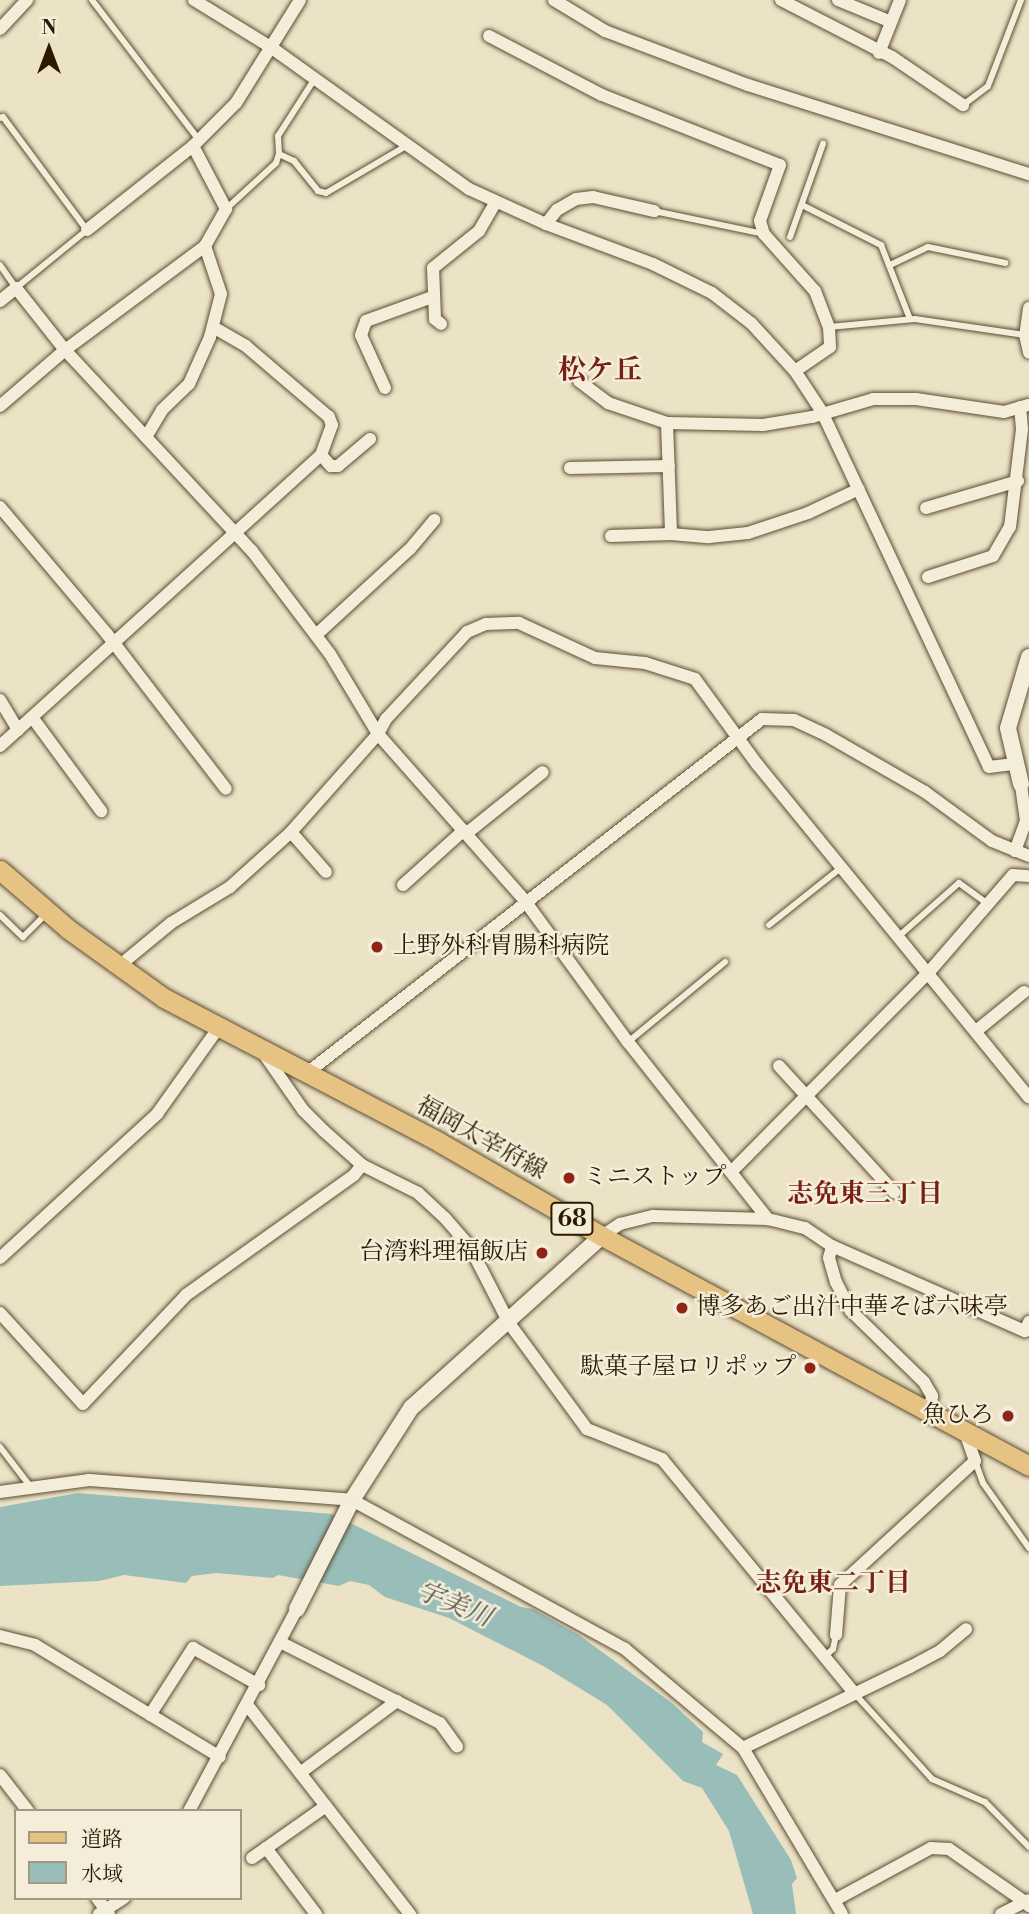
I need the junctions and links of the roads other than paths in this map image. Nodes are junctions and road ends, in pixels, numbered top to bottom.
1 (27, 0) edge
2 (92, 0) edge
3 (194, 0) edge
4 (300, 0) edge
5 (554, 0) edge
6 (781, 0) edge
7 (838, 0) edge
8 (900, 0) edge
9 (1021, 0) edge
10 (891, 22) junction
11 (0, 29) edge
12 (489, 36) dead end
13 (272, 48) junction
14 (879, 53) junction
15 (314, 80) junction
16 (963, 105) joint
17 (0, 118) edge
18 (196, 143) junction
19 (823, 144) dead end
20 (406, 145) junction
21 (279, 154) junction
22 (1029, 174) edge
23 (495, 203) junction
24 (802, 205) junction
25 (226, 209) junction
26 (654, 211) joint
27 (546, 224) junction
28 (87, 230) junction
29 (764, 234) junction
30 (790, 237) dead end
31 (205, 246) junction
32 (1005, 263) dead end
33 (0, 265) edge
34 (890, 265) junction
35 (16, 288) junction
36 (432, 297) junction
37 (0, 301) edge
38 (1029, 308) edge
39 (910, 320) junction
40 (441, 324) dead end
41 (213, 327) junction
42 (829, 327) junction
43 (1025, 335) junction
44 (65, 350) junction
45 (1029, 353) edge
46 (795, 371) junction
47 (579, 381) dead end
48 (385, 388) dead end
49 (0, 406) edge
50 (1024, 406) edge
51 (822, 411) junction
52 (667, 424) junction
53 (146, 436) junction
54 (370, 439) dead end
55 (321, 455) junction
56 (669, 466) junction
57 (570, 468) dead end
58 (1018, 481) junction
59 (859, 489) junction
60 (0, 507) edge
61 (926, 508) dead end
62 (434, 520) dead end
63 (671, 534) junction
64 (232, 535) junction
65 (611, 536) dead end
66 (928, 577) dead end
67 (316, 635) junction
68 (113, 643) junction
69 (1029, 657) edge
70 (0, 700) edge
71 (32, 717) junction
72 (18, 730) junction
73 (378, 734) junction
74 (735, 737) junction
75 (0, 746) edge
76 (1015, 764) junction
77 (542, 772) dead end
78 (226, 789) dead end
79 (1025, 790) edge
80 (101, 811) dead end
81 (291, 832) junction
82 (466, 832) junction
83 (1015, 851) junction
84 (1029, 856) edge
85 (842, 867) junction
86 (0, 870) edge
87 (326, 872) dead end
88 (1029, 876) edge
89 (403, 885) dead end
90 (525, 901) junction
91 (990, 906) junction
92 (47, 912) junction
93 (0, 915) edge
94 (769, 925) dead end
95 (899, 936) junction
96 (725, 962) dead end
97 (119, 966) junction
98 (929, 972) junction
99 (1024, 992) dead end
100 (219, 1027) junction
101 (976, 1031) junction
102 (628, 1042) junction
103 (260, 1049) junction
104 (779, 1066) dead end
105 (307, 1073) junction
106 (1029, 1097) edge
107 (804, 1098) junction
108 (362, 1165) junction
109 (732, 1171) junction
110 (894, 1192) dead end
111 (768, 1219) junction
112 (602, 1236) junction
113 (832, 1246) junction
114 (0, 1258) edge
115 (0, 1313) edge
116 (509, 1323) junction
117 (1028, 1328) edge
118 (930, 1413) junction
119 (965, 1432) junction
120 (0, 1447) edge
121 (975, 1461) junction
122 (1029, 1466) edge
123 (30, 1486) junction
124 (0, 1492) edge
125 (352, 1500) junction
126 (1029, 1548) edge
127 (297, 1609) joint
128 (966, 1629) dead end
129 (836, 1635) joint
130 (0, 1636) edge
131 (280, 1642) junction
132 (824, 1657) junction
133 (259, 1685) junction
134 (855, 1694) junction
135 (397, 1701) junction
136 (248, 1706) junction
137 (150, 1715) junction
138 (457, 1746) dead end
139 (743, 1748) junction
140 (220, 1757) junction
141 (300, 1773) junction
142 (0, 1775) edge
143 (326, 1806) junction
144 (26, 1809) edge
145 (190, 1809) edge
146 (1029, 1847) edge
147 (266, 1848) junction
148 (252, 1858) dead end
149 (837, 1899) junction
150 (121, 1900) edge
151 (1027, 1902) edge
152 (105, 1913) edge
153 (316, 1914) edge
154 (410, 1914) edge
155 (842, 1914) edge
156 (1001, 1914) edge

1 - 11 street
2 - 18 lane
3 - 13 street
4 - 13 street
5 - 22 street
6 - 14 street
7 - 10 street
8 - 10 street
9 - 16 lane
10 - 14 street
12 - 29 street
13 - 15 street
13 - 18 street
14 - 16 street
15 - 20 street
15 - 21 lane
17 - 28 lane
18 - 25 street
18 - 28 street
19 - 24 lane
20 - 21 lane
20 - 23 street
21 - 25 lane
23 - 27 street
23 - 36 street
24 - 30 lane
24 - 34 lane
25 - 31 street
26 - 27 street
26 - 29 lane
27 - 46 street
28 - 35 lane
29 - 42 street
31 - 41 street
31 - 44 street
32 - 34 lane
33 - 35 lane
34 - 39 lane
35 - 37 street
35 - 44 street
36 - 40 street
36 - 48 street
38 - 43 street
39 - 42 lane
39 - 43 lane
41 - 53 street
41 - 55 street
42 - 46 street
43 - 45 street
44 - 49 street
44 - 53 street
46 - 51 street
47 - 52 street
50 - 51 street
50 - 58 street
51 - 52 street
51 - 59 street
52 - 56 street
53 - 64 street
54 - 55 street
55 - 64 street
56 - 57 street
56 - 63 street
58 - 61 street
58 - 66 street
59 - 63 street
59 - 76 street
60 - 68 street
62 - 67 street
63 - 65 street
64 - 67 street
64 - 68 street
67 - 73 street
68 - 71 street
68 - 78 street
69 - 76 street
70 - 72 street
71 - 72 street
71 - 80 street
72 - 75 street
73 - 74 street
73 - 81 street
73 - 82 street
74 - 83 street
74 - 85 street
74 - 90 street
76 - 79 street
77 - 82 street
79 - 83 street
81 - 87 street
81 - 97 street
82 - 89 street
82 - 90 street
83 - 84 street
85 - 94 lane
85 - 95 street
86 - 92 main road, 福岡太宰府線 / 68
88 - 91 street
90 - 102 street
90 - 105 street
91 - 95 lane
91 - 98 street
92 - 93 lane
92 - 97 main road, 福岡太宰府線 / 68
95 - 98 street
96 - 102 lane
97 - 100 main road, 福岡太宰府線 / 68
98 - 101 street
98 - 107 street
99 - 101 street
100 - 103 main road, 福岡太宰府線 / 68
100 - 114 street
101 - 106 street
102 - 109 street
103 - 105 main road, 福岡太宰府線 / 68
103 - 108 street
104 - 107 street
105 - 112 main road, 福岡太宰府線 / 68
107 - 109 street
107 - 110 street
108 - 115 street
108 - 116 street
109 - 111 street
111 - 112 street
111 - 113 street
112 - 116 street
112 - 118 main road, 福岡太宰府線 / 68
113 - 117 street
113 - 118 street
116 - 125 street
116 - 132 street
118 - 119 main road, 福岡太宰府線 / 68
119 - 121 street
119 - 122 main road, 福岡太宰府線 / 68
120 - 123 lane
121 - 126 lane
121 - 129 street
123 - 124 street
123 - 125 street
125 - 127 street
125 - 139 street
127 - 131 street
128 - 134 street
129 - 132 lane
130 - 137 street
131 - 133 street
131 - 135 street
132 - 134 street
133 - 136 street
133 - 137 street
134 - 139 street
134 - 146 lane
135 - 138 street
135 - 141 street
136 - 140 street
136 - 141 street
137 - 140 street
139 - 149 street
140 - 145 street
141 - 143 street
142 - 144 street
143 - 147 street
143 - 154 street
147 - 148 street
147 - 153 street
149 - 151 street
149 - 155 street
150 - 152 street
151 - 156 street

